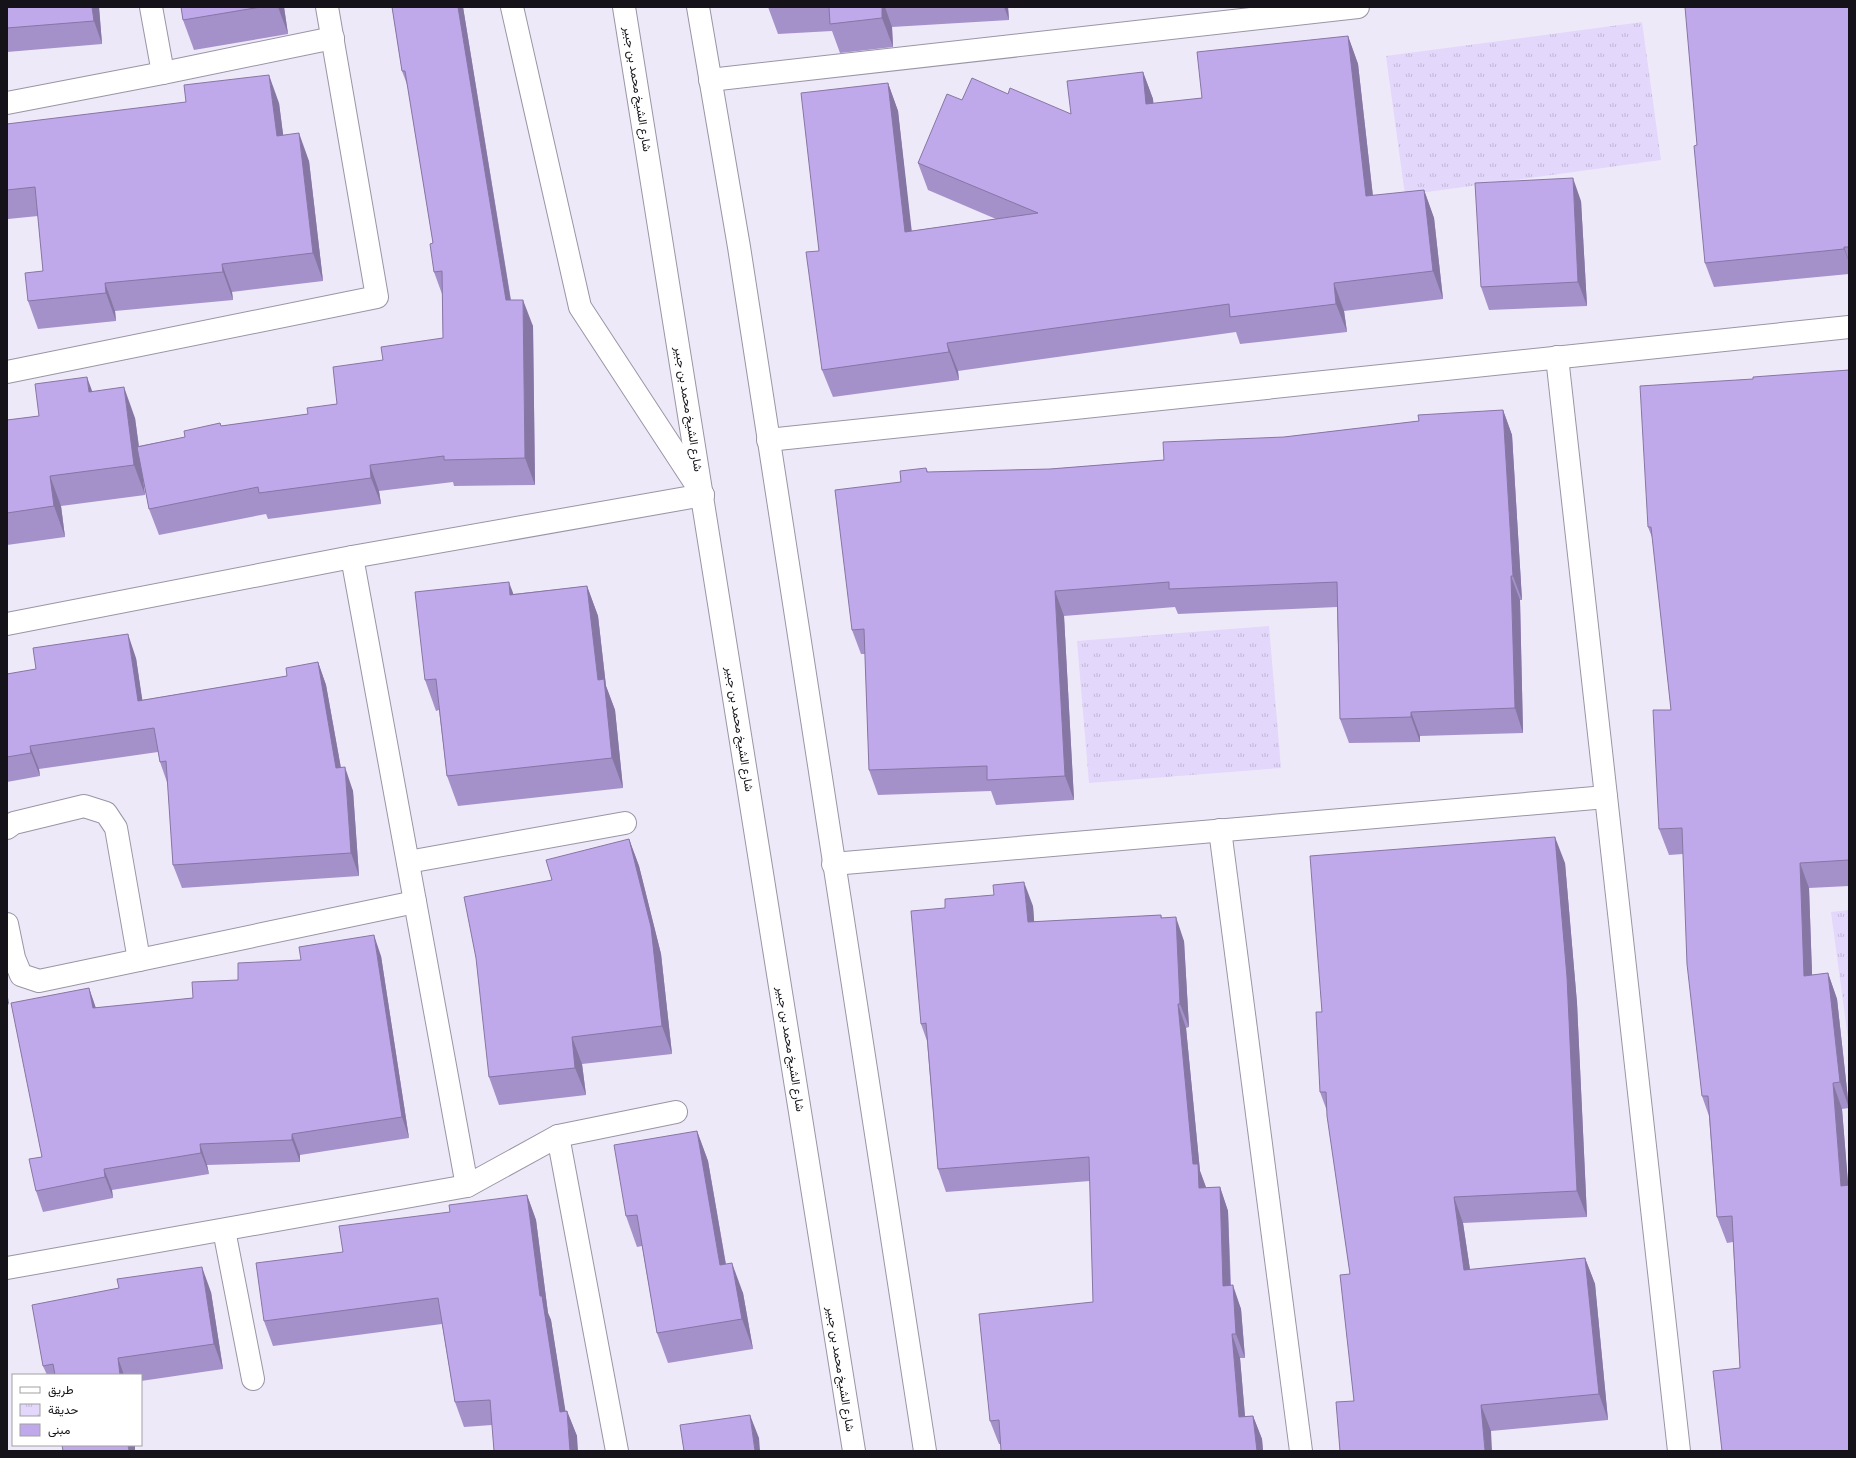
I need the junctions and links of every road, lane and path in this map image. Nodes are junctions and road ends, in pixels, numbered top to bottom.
1 (151, 7) edge
2 (327, 7) edge
3 (512, 7) edge
4 (624, 7) edge
5 (698, 7) edge
6 (1358, 7) edge
7 (333, 38) junction
8 (163, 73) junction
9 (710, 80) junction
10 (7, 103) edge
11 (1849, 327) edge
12 (1557, 357) junction
13 (7, 372) edge
14 (768, 440) junction
15 (703, 495) junction
16 (352, 557) junction
17 (7, 624) edge
18 (1606, 797) junction
19 (625, 823) dead end
20 (7, 828) edge
21 (1220, 830) junction
22 (408, 862) junction
23 (833, 864) junction
24 (415, 902) junction
25 (7, 924) edge
26 (139, 960) junction
27 (676, 1112) dead end
28 (558, 1136) junction
29 (467, 1186) junction
30 (224, 1230) junction
31 (7, 1268) edge
32 (253, 1379) dead end
33 (617, 1451) edge
34 (854, 1451) edge
35 (925, 1451) edge
36 (1301, 1451) edge
37 (1679, 1451) edge

1 - 8 street
2 - 7 street
3 - 15 street
4 - 15 street, شارع الشيخ محمد بن جبير
5 - 9 street
6 - 9 street
7 - 8 street
7 - 13 street
8 - 10 street
9 - 14 street
11 - 12 street
12 - 14 street
12 - 18 street
14 - 23 street
15 - 16 street
15 - 34 street, شارع الشيخ محمد بن جبير
16 - 17 street
16 - 22 street
18 - 21 street
18 - 37 street
19 - 22 street
20 - 26 street
21 - 23 street
21 - 36 street
22 - 24 street
23 - 35 street
24 - 26 street
24 - 29 street
25 - 26 street
27 - 28 street
28 - 29 street
28 - 33 street
29 - 30 street
30 - 31 street
30 - 32 street

